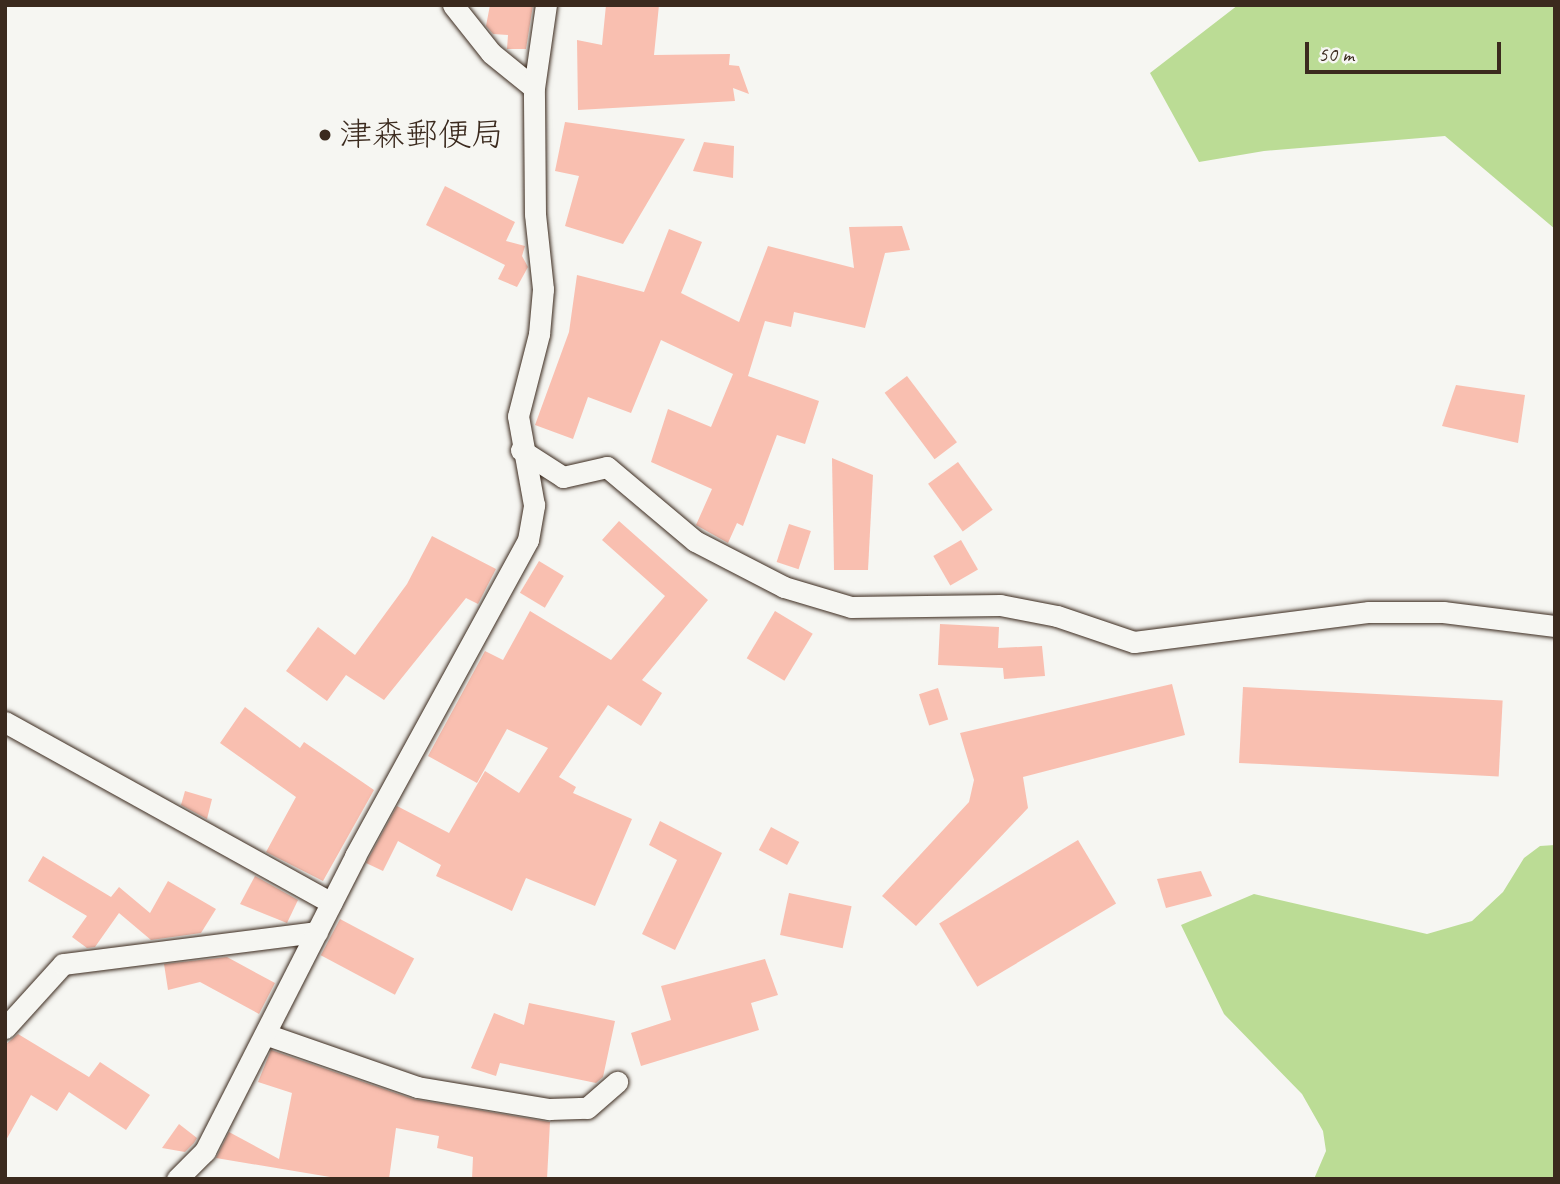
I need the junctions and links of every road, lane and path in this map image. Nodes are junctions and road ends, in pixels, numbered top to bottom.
1 (453, 5) edge
2 (546, 5) edge
3 (534, 88) junction
4 (521, 450) junction
5 (1555, 626) edge
6 (5, 722) edge
7 (331, 903) junction
8 (317, 932) junction
9 (5, 1028) edge
10 (265, 1034) junction
11 (617, 1082) dead end
12 (177, 1179) edge

1 - 3 street
2 - 3 street
3 - 4 street
4 - 5 street
4 - 7 street
6 - 7 street
7 - 8 street
8 - 9 street
8 - 10 street
10 - 11 street
10 - 12 street

